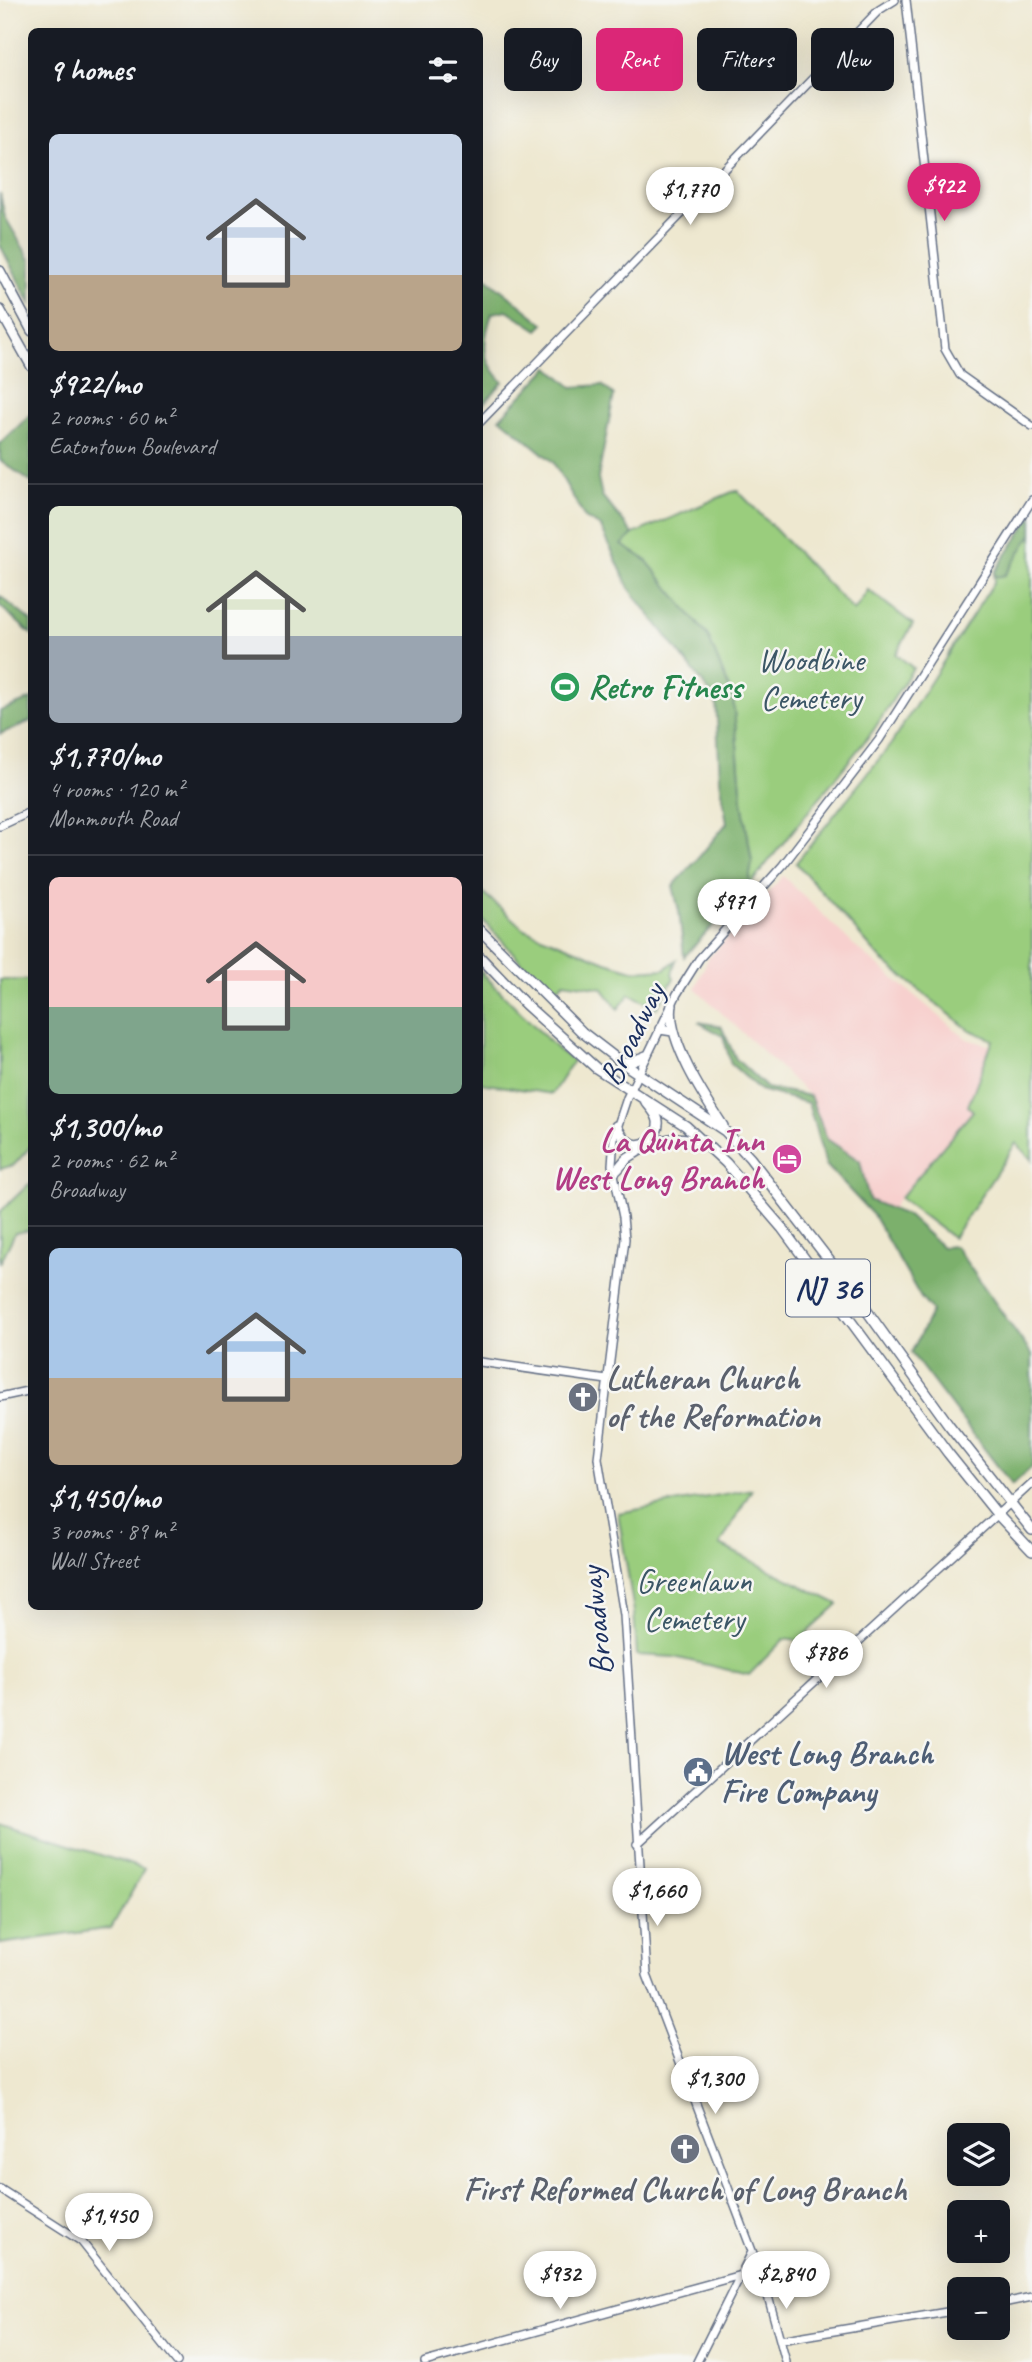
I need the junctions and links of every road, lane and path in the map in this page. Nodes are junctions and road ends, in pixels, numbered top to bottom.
1 (886, 0) edge
2 (895, 0) edge
3 (906, 0) edge
4 (879, 10) junction
5 (0, 271) edge
6 (0, 310) edge
7 (28, 324) edge
8 (28, 360) edge
9 (483, 419) edge
10 (1030, 424) edge
11 (1032, 432) edge
12 (1032, 499) edge
13 (28, 813) edge
14 (0, 826) edge
15 (483, 933) edge
16 (483, 960) edge
17 (672, 1004) junction
18 (660, 1029) junction
19 (673, 1031) junction
20 (646, 1056) junction
21 (621, 1062) junction
22 (639, 1073) junction
23 (631, 1091) junction
24 (643, 1097) junction
25 (616, 1126) junction
26 (725, 1131) junction
27 (711, 1148) junction
28 (614, 1173) junction
29 (483, 1362) edge
30 (607, 1380) junction
31 (28, 1391) edge
32 (0, 1397) edge
33 (1032, 1483) edge
34 (1012, 1502) junction
35 (997, 1514) junction
36 (1032, 1530) edge
37 (1032, 1551) edge
38 (637, 1844) junction
39 (0, 2189) edge
40 (752, 2252) junction
41 (759, 2270) junction
42 (741, 2274) junction
43 (720, 2280) junction
44 (733, 2292) junction
45 (1032, 2297) edge
46 (1010, 2302) edge
47 (947, 2312) edge
48 (780, 2340) junction
49 (177, 2362) edge
50 (425, 2362) edge
51 (696, 2362) edge
52 (786, 2362) edge

1 - 4 street
2 - 4 street
3 - 10 street
4 - 9 street
5 - 7 highway
6 - 8 highway
10 - 11 street
12 - 17 street, Broadway
13 - 14 street
15 - 21 highway, NJ 36
16 - 23 highway, NJ 36
17 - 18 street, Broadway
17 - 19 highway
18 - 19 highway
18 - 20 street, Broadway
19 - 26 highway
20 - 21 highway
20 - 22 street, Broadway
21 - 22 highway, NJ 36
22 - 23 street, Broadway
22 - 26 highway, NJ 36
23 - 24 highway, NJ 36
23 - 25 street, Broadway
24 - 25 highway
24 - 27 highway, NJ 36
25 - 28 street, Broadway
26 - 34 highway, NJ 36
27 - 28 highway
27 - 35 highway, NJ 36
28 - 30 street, Broadway
29 - 30 street
30 - 38 street, Broadway
31 - 32 street
33 - 34 street
34 - 35 street
34 - 36 highway, NJ 36
35 - 37 highway, NJ 36
35 - 38 street
38 - 40 street, Broadway
39 - 49 street
40 - 41 street, Broadway
40 - 42 street
41 - 42 street
41 - 48 street, Broadway
42 - 43 street
42 - 44 street
43 - 44 street
43 - 50 street
44 - 51 street
45 - 46 street
47 - 48 street
48 - 52 street, Broadway

